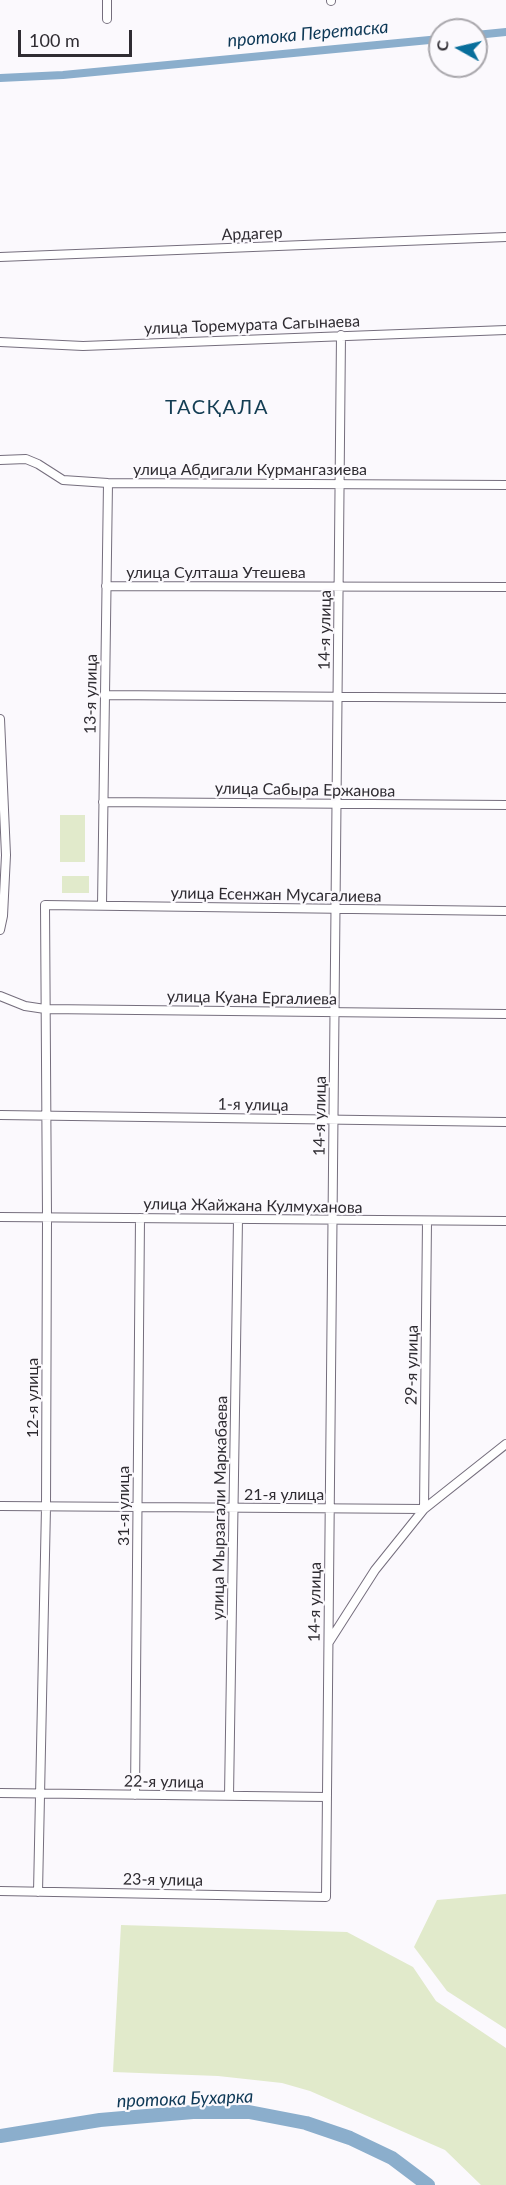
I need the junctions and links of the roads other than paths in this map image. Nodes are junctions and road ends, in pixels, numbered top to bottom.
1 (107, 0) edge
2 (107, 19) dead end
3 (506, 237) edge
4 (0, 257) edge
5 (506, 330) edge
6 (341, 335) junction
7 (0, 342) edge
8 (0, 460) edge
9 (108, 483) junction
10 (339, 484) junction
11 (506, 485) edge
12 (106, 586) junction
13 (339, 587) junction
14 (506, 587) edge
15 (105, 695) junction
16 (338, 697) junction
17 (506, 698) edge
18 (0, 719) edge
19 (103, 801) junction
20 (336, 804) junction
21 (506, 805) edge
22 (45, 905) joint
23 (102, 905) junction
24 (335, 910) junction
25 (506, 911) edge
26 (0, 930) edge
27 (0, 996) edge
28 (45, 1009) junction
29 (334, 1012) junction
30 (506, 1014) edge
31 (0, 1115) edge
32 (47, 1116) junction
33 (333, 1120) junction
34 (506, 1122) edge
35 (0, 1217) edge
36 (47, 1217) junction
37 (140, 1218) junction
38 (238, 1220) junction
39 (333, 1220) junction
40 (427, 1221) junction
41 (506, 1221) edge
42 (506, 1444) edge
43 (0, 1506) edge
44 (46, 1507) junction
45 (137, 1507) junction
46 (234, 1508) junction
47 (330, 1509) junction
48 (423, 1509) junction
49 (328, 1643) junction
50 (0, 1792) edge
51 (42, 1793) junction
52 (135, 1795) junction
53 (229, 1796) junction
54 (327, 1797) junction
55 (0, 1891) edge
56 (38, 1892) junction
57 (326, 1896) joint

1 - 2 street
3 - 4 street, Ардагер
5 - 6 street, улица Торемурата Сагынаева
6 - 7 street, улица Торемурата Сагынаева
6 - 10 street, 14-я улица
8 - 9 street, улица Абдигали Курмангазиева
9 - 10 street, улица Абдигали Курмангазиева
9 - 12 street, 13-я улица
10 - 11 street, улица Абдигали Курмангазиева
10 - 13 street, 14-я улица
12 - 13 street, улица Султаша Утешева
12 - 15 street, 13-я улица
13 - 14 street, улица Султаша Утешева
13 - 16 street, 14-я улица
15 - 16 street
15 - 19 street, 13-я улица
16 - 17 street
16 - 20 street, 14-я улица
18 - 26 street
19 - 20 street, улица Сабыра Ержанова
19 - 23 street, 13-я улица
20 - 21 street, улица Сабыра Ержанова
20 - 24 street, 14-я улица
22 - 23 street, улица Есенжан Мусагалиева
22 - 28 street, 12-я улица
23 - 24 street, улица Есенжан Мусагалиева
24 - 25 street, улица Есенжан Мусагалиева
24 - 29 street, 14-я улица
27 - 28 street, улица Куана Ергалиева
28 - 29 street, улица Куана Ергалиева
28 - 32 street, 12-я улица
29 - 30 street, улица Куана Ергалиева
29 - 33 street, 14-я улица
31 - 32 street, 1-я улица
32 - 33 street, 1-я улица
32 - 36 street, 12-я улица
33 - 34 street, 1-я улица
33 - 39 street, 14-я улица
35 - 36 street, улица Жайжана Кулмуханова
36 - 37 street, улица Жайжана Кулмуханова
36 - 44 street, 12-я улица
37 - 38 street, улица Жайжана Кулмуханова
37 - 45 street, 31-я улица
38 - 39 street, улица Жайжана Кулмуханова
38 - 46 street, улица Мырзагали Маркабаева
39 - 40 street, улица Жайжана Кулмуханова
39 - 47 street, 14-я улица
40 - 41 street, улица Жайжана Кулмуханова
40 - 48 street, 29-я улица
42 - 48 street
43 - 44 street, 21-я улица
44 - 45 street, 21-я улица
44 - 51 street, 12-я улица
45 - 46 street, 21-я улица
45 - 52 street, 31-я улица
46 - 47 street, 21-я улица
46 - 53 street, улица Мырзагали Маркабаева
47 - 48 street, 21-я улица
47 - 49 street, 14-я улица
48 - 49 street
49 - 54 street, 14-я улица
50 - 51 street, 22-я улица
51 - 52 street, 22-я улица
51 - 56 street, 12-я улица
52 - 53 street, 22-я улица
53 - 54 street, 22-я улица
54 - 57 street, 14-я улица
55 - 56 street, 23-я улица
56 - 57 street, 23-я улица

